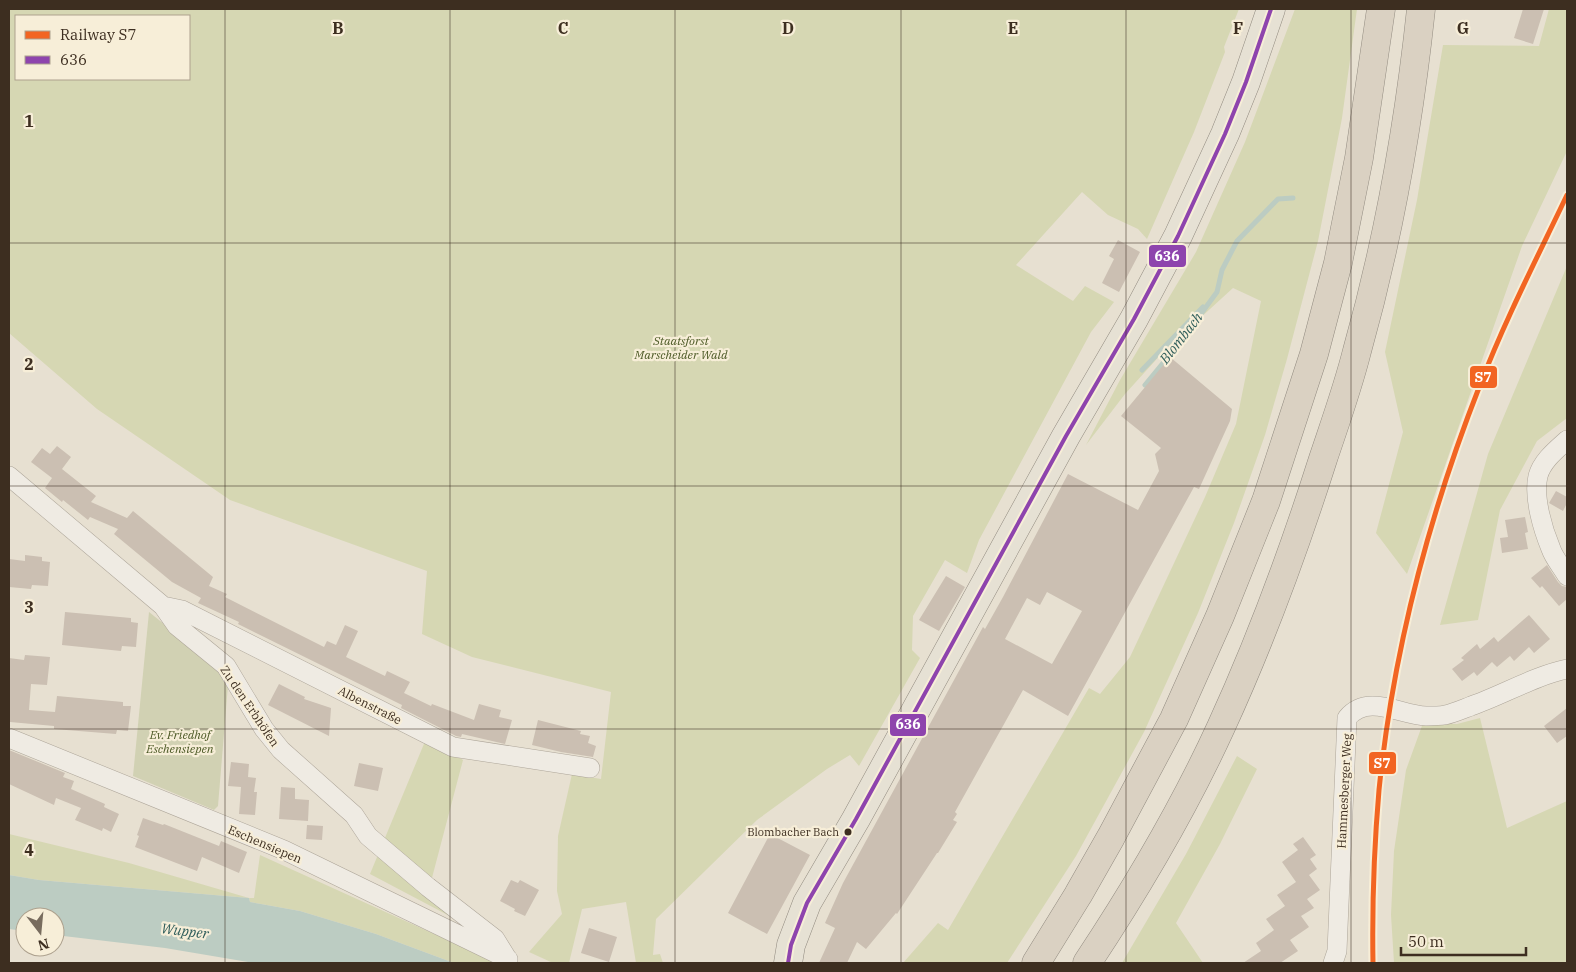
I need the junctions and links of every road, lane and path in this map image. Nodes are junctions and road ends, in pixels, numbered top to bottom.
1 (1271, 9) edge
2 (1381, 9) edge
3 (1421, 9) edge
4 (1567, 440) edge
5 (9, 476) edge
6 (1567, 576) edge
7 (163, 606) junction
8 (1560, 670) edge
9 (9, 738) edge
10 (590, 768) dead end
11 (512, 961) edge
12 (788, 963) edge
13 (1036, 963) edge
14 (1087, 963) edge
15 (1333, 963) edge

1 - 12 main road
2 - 13 highway
3 - 14 highway
4 - 6 street
5 - 7 street, Zu den Erbhöfen
7 - 10 street, Albenstraße
7 - 11 street, Zu den Erbhöfen
8 - 15 street, Hammesberger Weg
9 - 11 street, Eschensiepen

